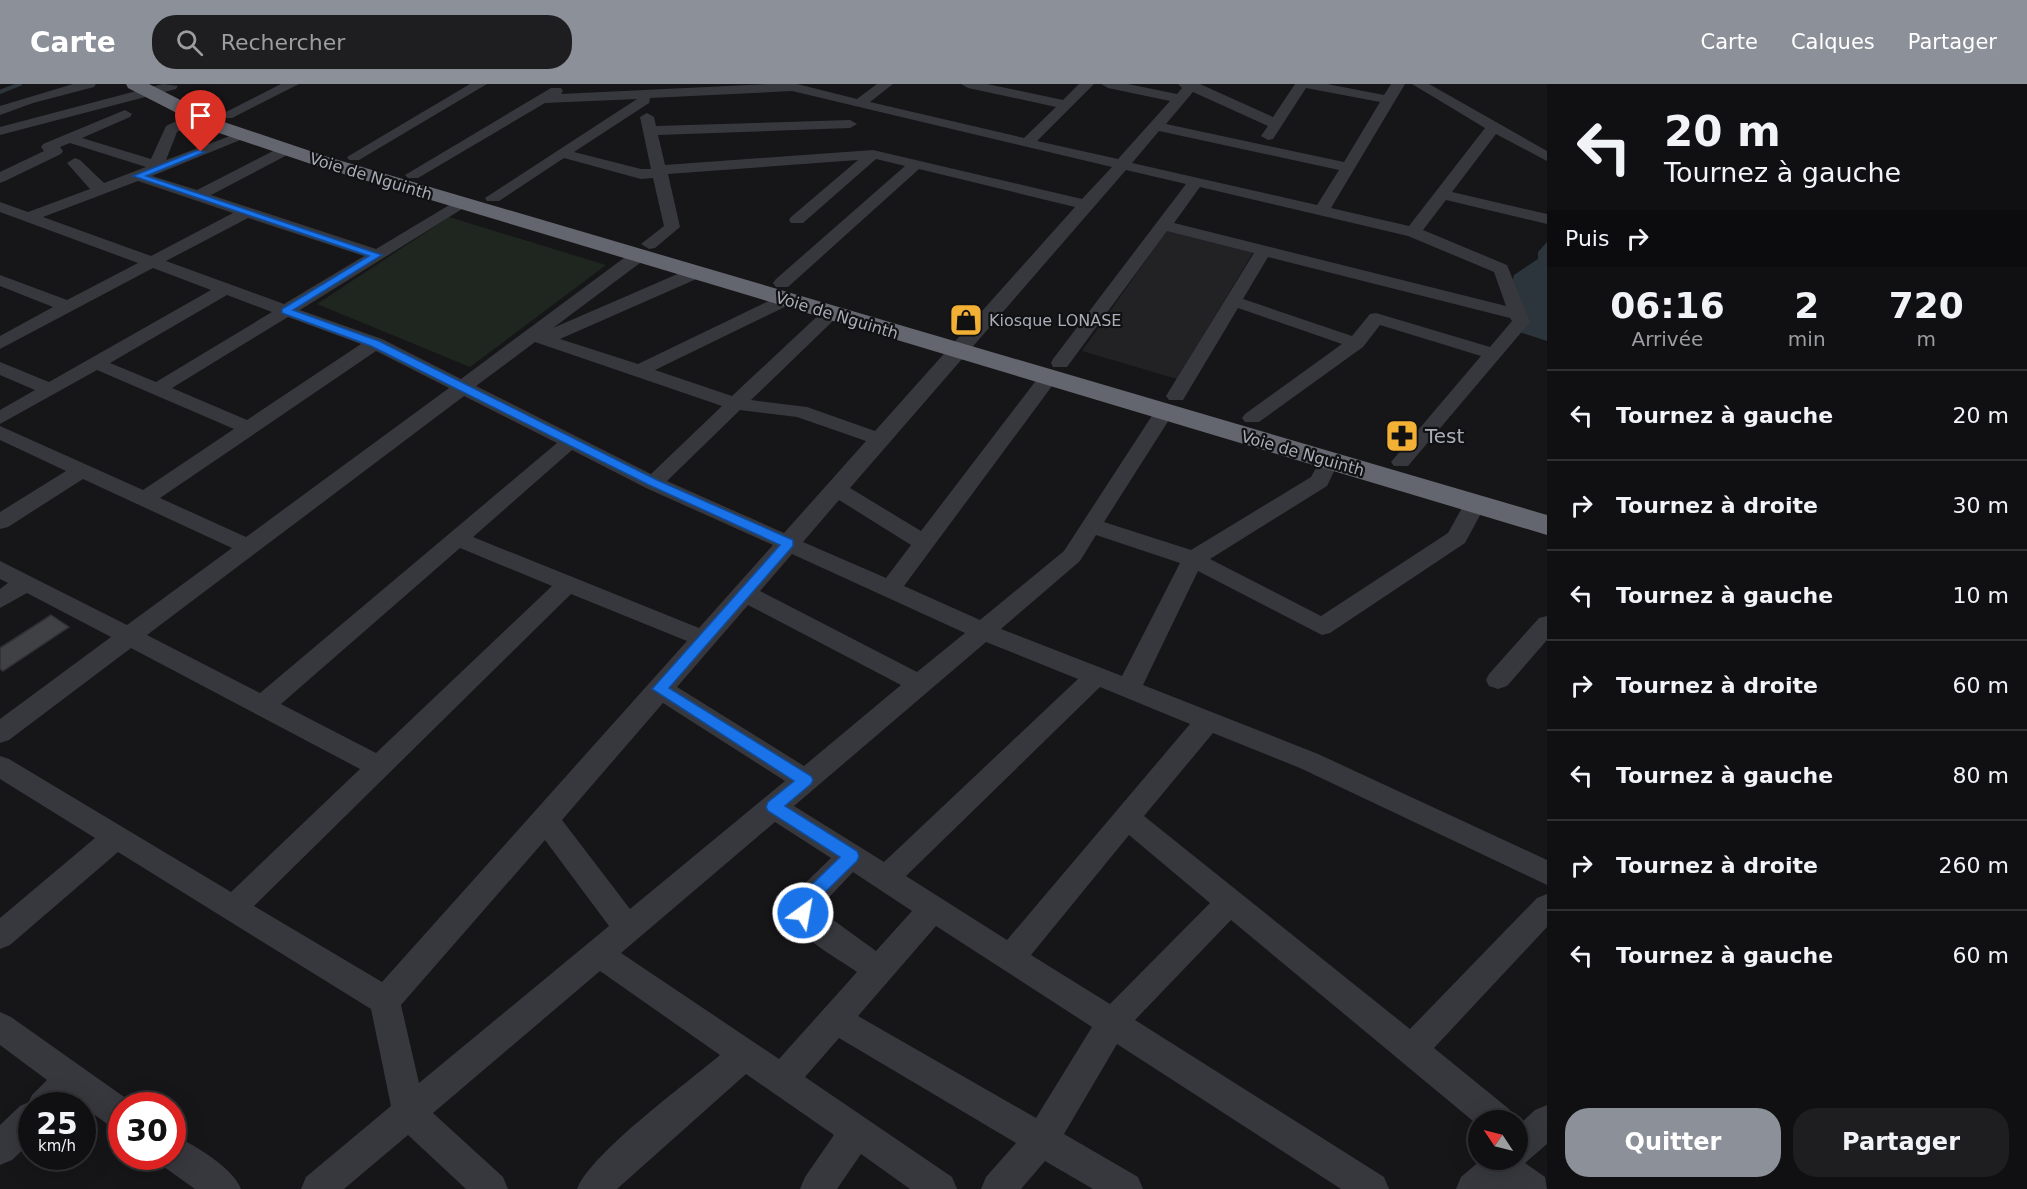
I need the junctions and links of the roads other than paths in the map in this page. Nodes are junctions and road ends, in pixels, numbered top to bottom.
1 (89, 84) edge
2 (292, 84) edge
3 (480, 84) edge
4 (885, 84) edge
5 (968, 84) edge
6 (1087, 84) edge
7 (1108, 84) edge
8 (1304, 84) edge
9 (1398, 84) edge
10 (1419, 84) edge
11 (156, 86) edge
12 (793, 86) edge
13 (986, 86) edge
14 (1187, 88) edge
15 (551, 90) edge
16 (643, 97) junction
17 (829, 97) junction
18 (1389, 100) junction
19 (103, 103) junction
20 (859, 104) junction
21 (1065, 105) junction
22 (192, 109) junction
23 (0, 111) edge
24 (227, 115) junction
25 (850, 124) junction
26 (1275, 124) junction
27 (1156, 126) junction
28 (1494, 126) junction
29 (0, 131) edge
30 (650, 131) junction
31 (243, 136) junction
32 (69, 138) junction
33 (1027, 143) junction
34 (1260, 148) junction
35 (286, 150) junction
36 (562, 153) junction
37 (873, 154) junction
38 (1547, 156) edge
39 (354, 157) junction
40 (0, 161) edge
41 (75, 163) dead end
42 (916, 164) junction
43 (1122, 165) junction
44 (158, 167) junction
45 (1347, 167) junction
46 (659, 172) junction
47 (6, 175) edge
48 (413, 175) junction
49 (138, 176) junction
50 (1196, 182) junction
51 (104, 189) junction
52 (1442, 194) junction
53 (198, 196) junction
54 (493, 198) junction
55 (462, 204) junction
56 (1086, 205) junction
57 (1321, 211) junction
58 (4, 212) edge
59 (246, 212) junction
60 (29, 218) junction
61 (1547, 219) edge
62 (1163, 225) junction
63 (840, 232) junction
64 (1413, 232) junction
65 (644, 250) junction
66 (1263, 250) junction
67 (377, 255) junction
68 (151, 262) junction
69 (695, 273) junction
70 (0, 280) edge
71 (225, 289) junction
72 (783, 292) junction
73 (1233, 301) junction
74 (68, 307) junction
75 (285, 311) junction
76 (831, 314) junction
77 (1518, 314) junction
78 (538, 337) junction
79 (0, 343) edge
80 (1356, 343) junction
81 (375, 344) junction
82 (964, 344) junction
83 (1493, 354) junction
84 (95, 363) junction
85 (0, 368) edge
86 (1054, 370) junction
87 (639, 371) junction
88 (462, 387) junction
89 (50, 389) junction
90 (157, 389) junction
91 (736, 404) junction
92 (1170, 404) junction
93 (0, 418) edge
94 (1252, 418) junction
95 (249, 428) junction
96 (0, 432) edge
97 (880, 439) junction
98 (571, 441) junction
99 (1329, 461) junction
100 (1401, 462) junction
101 (82, 470) junction
102 (653, 483) junction
103 (836, 489) junction
104 (144, 499) junction
105 (1476, 504) junction
106 (1547, 504) edge
107 (0, 522) edge
108 (1092, 525) junction
109 (1547, 525) edge
110 (457, 539) junction
111 (788, 543) junction
112 (924, 543) junction
113 (248, 547) junction
114 (1193, 559) junction
115 (0, 569) edge
116 (26, 582) junction
117 (568, 584) junction
118 (890, 589) junction
119 (744, 593) junction
120 (0, 600) edge
121 (1547, 624) edge
122 (983, 631) junction
123 (129, 636) junction
124 (704, 639) junction
125 (1096, 676) junction
126 (1498, 680) dead end
127 (920, 684) junction
128 (660, 689) junction
129 (1128, 689) junction
130 (262, 706) junction
131 (1208, 722) junction
132 (0, 733) edge
133 (0, 766) edge
134 (379, 767) junction
135 (805, 780) junction
136 (774, 807) junction
137 (1127, 818) junction
138 (545, 819) junction
139 (116, 837) junction
140 (851, 856) junction
141 (1547, 873) edge
142 (885, 878) junction
143 (1230, 902) junction
144 (233, 908) junction
145 (933, 908) junction
146 (1547, 908) edge
147 (628, 929) junction
148 (0, 936) edge
149 (599, 954) junction
150 (1010, 958) junction
151 (879, 970) junction
152 (385, 1001) junction
153 (835, 1018) junction
154 (1112, 1023) junction
155 (0, 1026) edge
156 (1411, 1050) junction
157 (744, 1055) junction
158 (71, 1078) junction
159 (781, 1080) junction
160 (58, 1092) edge
161 (108, 1105) edge
162 (1485, 1110) edge
163 (409, 1113) junction
164 (18, 1131) edge
165 (856, 1132) junction
166 (1042, 1139) junction
167 (0, 1148) edge
168 (186, 1162) edge
169 (1493, 1170) edge
170 (1527, 1170) edge
171 (224, 1189) edge
172 (318, 1189) edge
173 (491, 1189) edge
174 (594, 1189) edge
175 (818, 1189) edge
176 (940, 1189) edge
177 (998, 1189) edge
178 (1126, 1189) edge
179 (1372, 1189) edge
180 (1473, 1189) edge
181 (1533, 1189) edge

1 - 23 street
2 - 24 street
3 - 39 street
4 - 20 street
5 - 13 street
6 - 21 street
7 - 14 street
8 - 18 street
8 - 26 street
9 - 18 street
10 - 28 street
11 - 19 street
11 - 22 highway, Voie de Nguinth
12 - 16 street
12 - 17 street
13 - 21 street
14 - 26 street
14 - 27 street
15 - 16 street
15 - 48 street
16 - 30 street
16 - 36 street
17 - 20 street
17 - 25 street
18 - 45 street
19 - 29 street
19 - 32 street
20 - 33 street
21 - 33 street
22 - 24 highway, Voie de Nguinth
22 - 31 highway, Voie de Nguinth
22 - 44 street
24 - 39 highway, Voie de Nguinth
25 - 30 street
25 - 37 street
26 - 34 street
27 - 34 street
27 - 43 street
28 - 38 street
28 - 52 street
30 - 46 street
31 - 35 highway, Voie de Nguinth
31 - 44 street
32 - 44 street
32 - 47 street
33 - 43 street
34 - 45 street
35 - 53 street
35 - 55 highway, Voie de Nguinth
36 - 46 street
36 - 54 street
37 - 42 street
37 - 46 street
37 - 63 street
39 - 48 highway, Voie de Nguinth
40 - 47 street
41 - 51 street
42 - 56 street
42 - 63 street
43 - 50 street
43 - 56 street
44 - 49 street
45 - 57 street
46 - 65 street
48 - 54 highway, Voie de Nguinth
49 - 51 street
49 - 53 street
50 - 57 street
50 - 62 street
51 - 60 street
52 - 61 street
52 - 64 street
53 - 59 street
54 - 65 highway, Voie de Nguinth
55 - 65 highway, Voie de Nguinth
55 - 67 street
56 - 82 street
57 - 64 street
58 - 60 street
59 - 67 street
59 - 68 street
60 - 68 street
62 - 66 street
62 - 86 street
63 - 72 street
64 - 77 street
65 - 69 highway, Voie de Nguinth
65 - 72 highway, Voie de Nguinth
65 - 78 street
66 - 73 street
66 - 77 street
67 - 75 street
68 - 71 street
68 - 74 street
69 - 72 highway, Voie de Nguinth
69 - 78 street
70 - 74 street
71 - 75 street
71 - 84 street
72 - 76 highway, Voie de Nguinth
72 - 82 highway, Voie de Nguinth
72 - 87 street
73 - 80 street
73 - 92 street
74 - 79 street
75 - 81 street
75 - 90 street
76 - 82 highway, Voie de Nguinth
76 - 91 street
77 - 83 street
78 - 87 street
78 - 88 street
80 - 83 street
80 - 94 street
81 - 88 street
81 - 95 street
82 - 86 highway, Voie de Nguinth
82 - 97 street
83 - 100 street
84 - 89 street
84 - 90 street
85 - 89 street
86 - 92 highway, Voie de Nguinth
86 - 112 street
87 - 91 street
88 - 98 street
88 - 113 street
89 - 93 street
90 - 95 street
91 - 97 street
91 - 102 street
92 - 94 highway, Voie de Nguinth
92 - 99 highway, Voie de Nguinth
92 - 108 street
94 - 100 highway, Voie de Nguinth
95 - 104 street
96 - 101 street
97 - 103 street
98 - 102 street
98 - 110 street
99 - 105 highway, Voie de Nguinth
99 - 114 street
100 - 106 highway, Voie de Nguinth
101 - 104 street
101 - 107 street
102 - 111 street
103 - 111 street
103 - 112 street
104 - 113 street
105 - 109 highway, Voie de Nguinth
105 - 114 street
108 - 114 street
108 - 122 street
110 - 117 street
110 - 130 street
111 - 118 street
111 - 119 street
112 - 118 street
113 - 123 street
114 - 129 street
115 - 116 street
116 - 120 street
116 - 123 street
117 - 124 street
117 - 134 street
118 - 122 street
119 - 124 street
119 - 127 street
121 - 126 street
122 - 125 street
122 - 127 street
123 - 130 street
123 - 132 street
124 - 128 street
125 - 129 street
125 - 142 street
127 - 135 street
128 - 135 street
128 - 138 street
129 - 131 street
130 - 134 street
131 - 137 street
131 - 141 street
133 - 139 street
134 - 144 street
135 - 136 street
136 - 140 street
136 - 147 street
137 - 143 street
137 - 150 street
138 - 147 street
138 - 152 street
139 - 144 street
139 - 148 street
140 - 142 street
140 - 151 street
142 - 145 street
143 - 154 street
143 - 156 street
144 - 152 street
145 - 150 street
145 - 151 street
146 - 156 street
147 - 149 street
149 - 157 street
149 - 163 street
150 - 154 street
151 - 153 street
152 - 163 street
153 - 159 street
153 - 166 street
154 - 166 street
154 - 179 street
155 - 158 street
156 - 162 street
157 - 159 street
157 - 174 street
158 - 160 street
158 - 161 street
159 - 165 street
163 - 172 street
163 - 173 street
164 - 167 street
165 - 175 street
165 - 176 street
166 - 177 street
166 - 178 street
168 - 171 street
169 - 180 street
170 - 181 street

